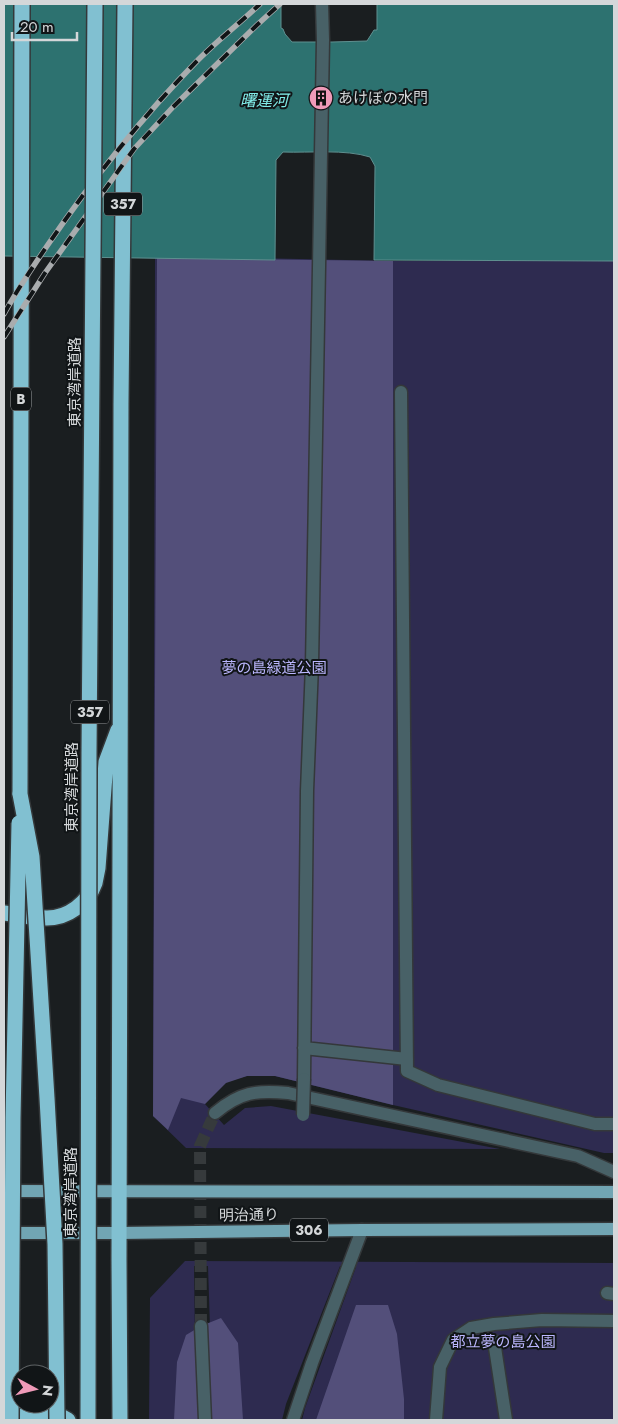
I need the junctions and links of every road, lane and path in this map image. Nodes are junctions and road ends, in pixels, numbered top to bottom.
1 (22, 4) edge
2 (95, 4) edge
3 (125, 4) edge
4 (322, 4) edge
5 (400, 392) dead end
6 (121, 721) junction
7 (20, 794) junction
8 (4, 913) edge
9 (304, 1048) junction
10 (407, 1059) junction
11 (215, 1113) tunnel mouth
12 (303, 1114) dead end
13 (614, 1124) edge
14 (614, 1172) edge
15 (4, 1190) edge
16 (119, 1191) junction
17 (614, 1192) edge
18 (614, 1229) edge
19 (362, 1230) junction
20 (4, 1233) edge
21 (119, 1233) junction
22 (614, 1321) edge
23 (201, 1326) tunnel mouth
24 (494, 1341) dead end
25 (4, 1417) edge
26 (11, 1420) edge
27 (57, 1420) edge
28 (68, 1420) edge
29 (88, 1420) edge
30 (120, 1420) edge
31 (205, 1420) edge
32 (293, 1420) edge
33 (436, 1420) edge
34 (506, 1420) edge

1 - 7 highway, B
2 - 29 highway, 東京湾岸道路 / 357, bridge
3 - 6 highway, 357
4 - 9 street
5 - 10 street
6 - 8 highway
6 - 16 highway, 357
7 - 26 highway, B, bridge
7 - 27 highway, bridge
9 - 10 street
9 - 12 street, bridge
10 - 13 street
11 - 14 street
15 - 16 main road, 明治通り
16 - 17 main road, 明治通り
16 - 21 highway, 357
18 - 19 main road, 明治通り / 306
19 - 21 main road, 明治通り / 306
19 - 32 street
20 - 21 main road, 明治通り / 306
21 - 30 highway, 357
22 - 33 street
23 - 31 street
24 - 34 street
25 - 28 highway

